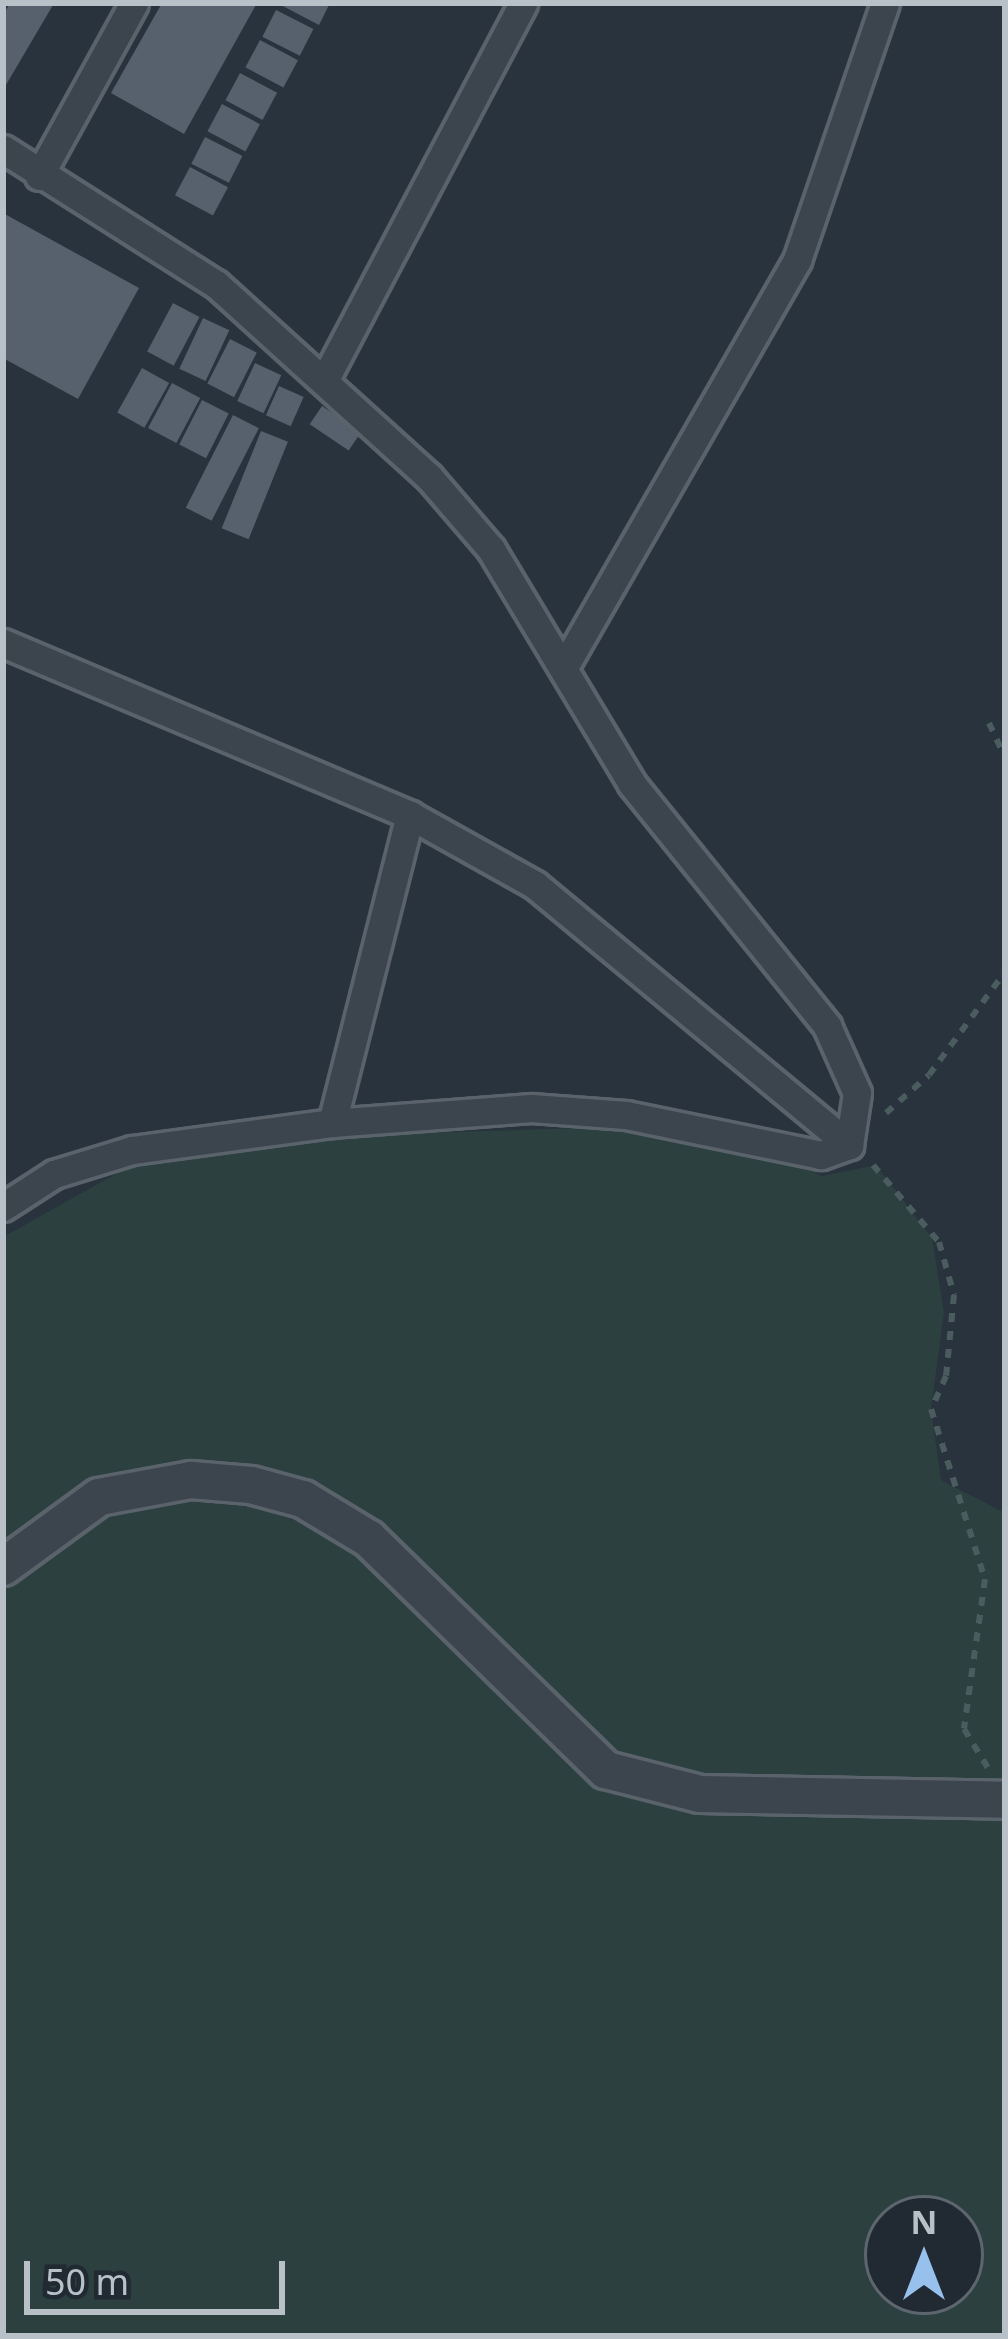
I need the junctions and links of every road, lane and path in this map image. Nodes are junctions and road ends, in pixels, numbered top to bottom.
1 (134, 3) edge
2 (524, 3) edge
3 (885, 3) edge
4 (3, 148) edge
5 (39, 176) junction
6 (326, 379) junction
7 (3, 643) edge
8 (564, 667) junction
9 (989, 723) dead end
10 (1005, 758) edge
11 (410, 815) junction
12 (1005, 972) edge
13 (332, 1123) junction
14 (849, 1145) junction
15 (3, 1207) edge
16 (3, 1568) edge
17 (1005, 1780) edge
18 (1005, 1800) edge

1 - 5 street
2 - 6 street
3 - 8 street
4 - 5 street
5 - 6 street
6 - 8 street
7 - 11 street
8 - 14 street
9 - 10 path
11 - 13 street
11 - 14 street
12 - 14 path
13 - 14 street
13 - 15 street
14 - 17 path
16 - 18 street

